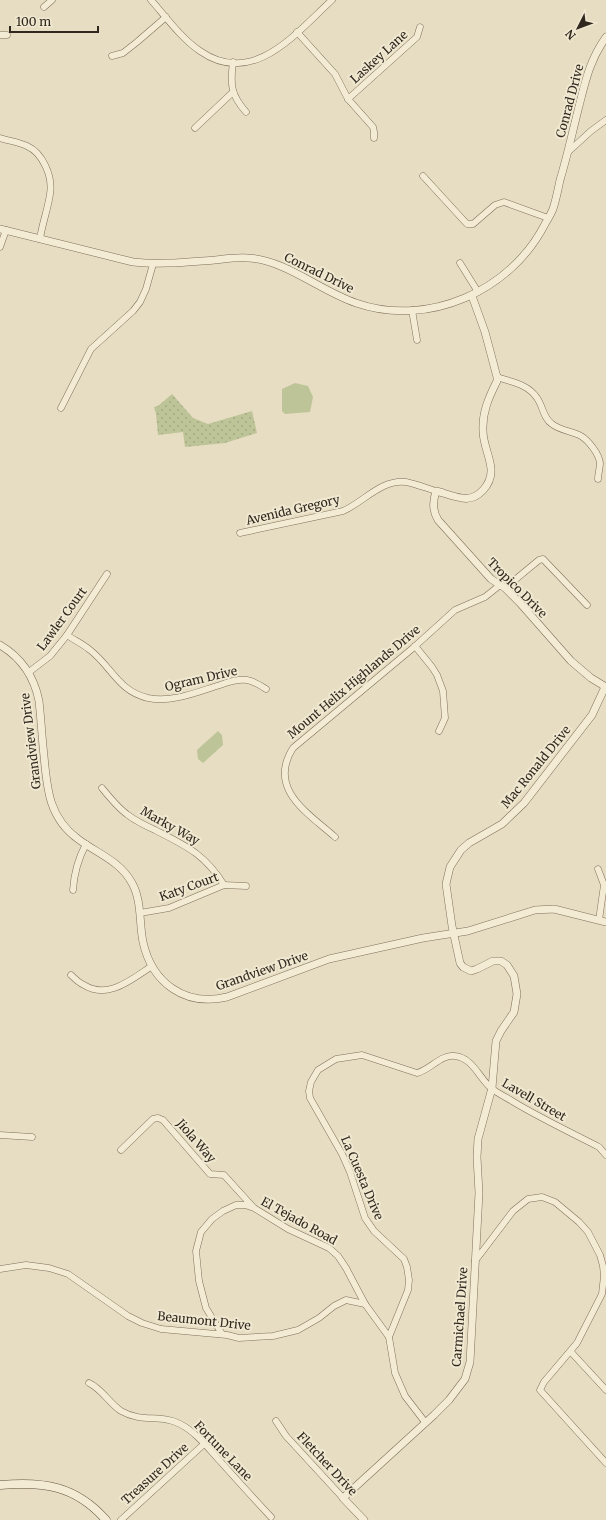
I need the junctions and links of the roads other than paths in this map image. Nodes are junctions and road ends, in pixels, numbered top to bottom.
1 (52, 0) edge
2 (151, 0) edge
3 (332, 0) edge
4 (44, 7) dead end
5 (166, 17) junction
6 (420, 27) dead end
7 (296, 32) junction
8 (606, 37) edge
9 (112, 56) dead end
10 (233, 62) junction
11 (232, 92) junction
12 (348, 99) junction
13 (246, 112) dead end
14 (606, 120) edge
15 (195, 128) dead end
16 (0, 138) edge
17 (374, 138) dead end
18 (568, 152) junction
19 (422, 176) dead end
20 (548, 218) junction
21 (3, 229) edge
22 (40, 239) junction
23 (0, 247) edge
24 (460, 263) dead end
25 (153, 264) junction
26 (475, 294) junction
27 (412, 310) junction
28 (418, 340) dead end
29 (497, 376) junction
30 (61, 408) dead end
31 (598, 479) dead end
32 (436, 491) junction
33 (240, 533) dead end
34 (107, 574) dead end
35 (502, 586) junction
36 (587, 605) dead end
37 (67, 635) junction
38 (0, 645) edge
39 (415, 646) junction
40 (29, 672) junction
41 (606, 687) edge
42 (266, 689) dead end
43 (439, 731) dead end
44 (102, 788) dead end
45 (335, 837) dead end
46 (86, 844) junction
47 (598, 869) dead end
48 (224, 885) junction
49 (246, 886) dead end
50 (73, 890) dead end
51 (140, 913) junction
52 (603, 921) edge
53 (453, 933) junction
54 (152, 966) junction
55 (72, 976) dead end
56 (492, 1088) junction
57 (0, 1135) edge
58 (32, 1136) dead end
59 (121, 1150) dead end
60 (606, 1155) edge
61 (254, 1208) junction
62 (475, 1261) junction
63 (0, 1269) edge
64 (365, 1304) junction
65 (222, 1334) junction
66 (389, 1337) junction
67 (571, 1352) junction
68 (89, 1383) dead end
69 (606, 1390) edge
70 (276, 1421) dead end
71 (425, 1422) junction
72 (204, 1444) junction
73 (606, 1463) edge
74 (0, 1485) edge
75 (344, 1498) junction
76 (271, 1517) dead end
77 (106, 1520) edge
78 (121, 1520) edge
79 (364, 1520) edge

1 - 4 street
2 - 5 street
3 - 7 street
5 - 9 street
5 - 10 street
6 - 12 street, Laskey Lane
7 - 10 street
7 - 12 street
8 - 18 street, Conrad Drive
10 - 11 street
11 - 13 street
11 - 15 street
12 - 17 street
14 - 18 street
16 - 22 street
18 - 20 street, Conrad Drive
19 - 20 street
20 - 26 street, Conrad Drive
21 - 22 street, Conrad Drive
21 - 23 street
22 - 25 street, Conrad Drive
24 - 26 street
25 - 27 street, Conrad Drive
25 - 30 street
26 - 27 street, Conrad Drive
26 - 29 street
27 - 28 street
29 - 31 street
29 - 32 street, Avenida Gregory
32 - 33 street, Avenida Gregory
32 - 35 street, Tropico Drive
34 - 37 street, Lawler Court
35 - 36 street, Mount Helix Highlands Drive
35 - 39 street, Mount Helix Highlands Drive
35 - 41 street, Tropico Drive
37 - 40 street, Lawler Court
37 - 42 street, Ogram Drive
38 - 40 street, Grandview Drive
39 - 43 street
39 - 45 street, Mount Helix Highlands Drive
40 - 46 street, Grandview Drive
41 - 53 street, Mac Ronald Drive
44 - 48 street, Marky Way
46 - 50 street
46 - 51 street, Grandview Drive
47 - 52 street
48 - 49 street, Katy Court
48 - 51 street, Katy Court
51 - 54 street, Grandview Drive
52 - 53 street, Grandview Drive
53 - 54 street, Grandview Drive
53 - 56 street, Lavell Street
54 - 55 street
56 - 60 street, Lavell Street
56 - 62 street, Carmichael Drive
56 - 66 street, La Cuesta Drive
57 - 58 street
59 - 61 street, Jiola Way
61 - 64 street, El Tejado Road
61 - 65 street, El Tejado Road
62 - 67 street
62 - 71 street, Carmichael Drive
63 - 65 street, Beaumont Drive
64 - 65 street, Beaumont Drive
64 - 66 street, El Tejado Road
66 - 71 street, El Tejado Road
67 - 69 street
67 - 73 street
68 - 72 street, Fortune Lane
70 - 75 street, Fletcher Drive
71 - 75 street, Carmichael Drive
72 - 76 street, Fortune Lane
72 - 78 street, Treasure Drive
74 - 77 main road
75 - 79 street, Fletcher Drive

